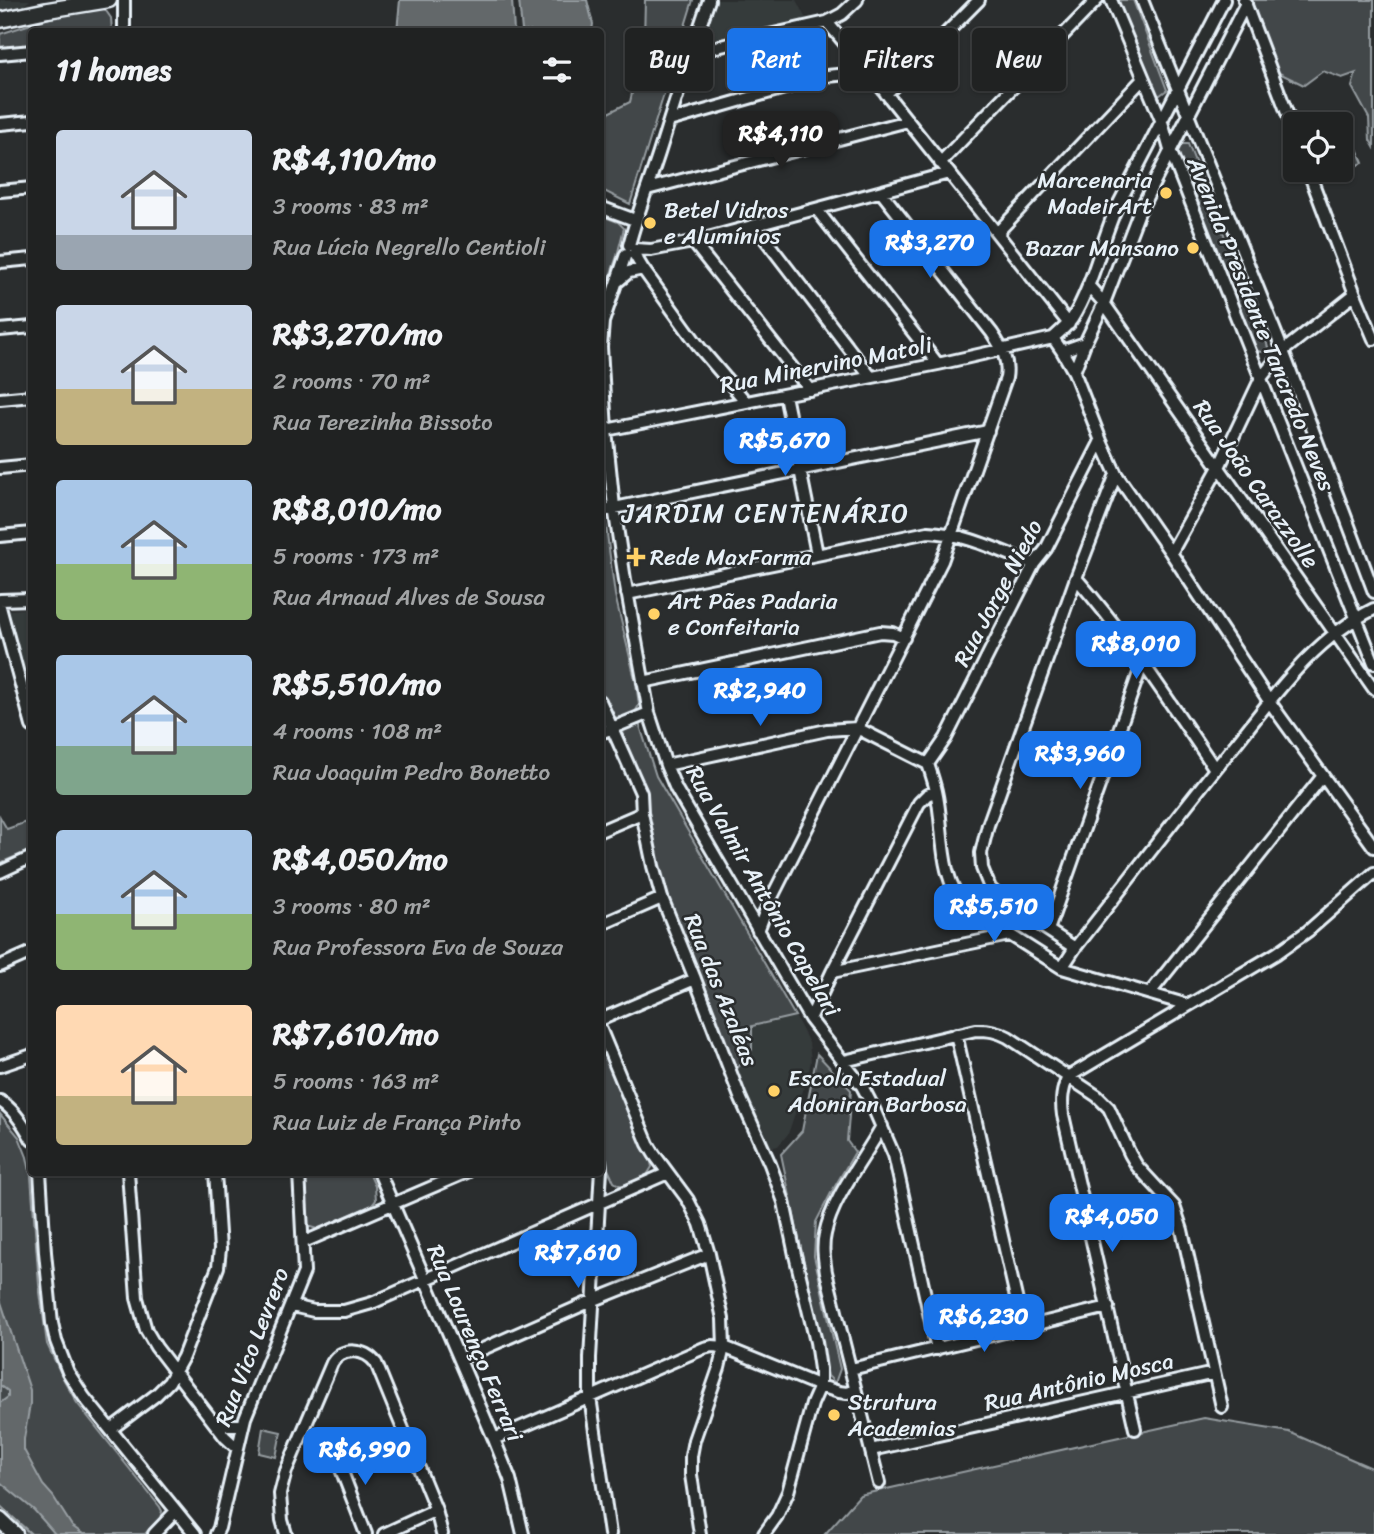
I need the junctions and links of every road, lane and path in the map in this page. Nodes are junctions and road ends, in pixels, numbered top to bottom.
1 (41, 0) edge
2 (124, 0) edge
3 (709, 0) edge
4 (979, 0) edge
5 (1097, 0) edge
6 (1111, 0) edge
7 (1142, 0) edge
8 (1224, 0) edge
9 (103, 1) edge
10 (854, 1) edge
11 (1245, 2) edge
12 (2, 20) edge
13 (827, 22) junction
14 (124, 27) edge
15 (699, 28) edge
16 (840, 37) edge
17 (713, 48) edge
18 (28, 51) edge
19 (0, 54) edge
20 (840, 75) edge
21 (1143, 79) junction
22 (1178, 88) junction
23 (678, 91) edge
24 (884, 91) edge
25 (886, 94) junction
26 (1287, 112) edge
27 (1189, 116) junction
28 (28, 121) edge
29 (669, 121) junction
30 (908, 121) junction
31 (1162, 122) junction
32 (0, 124) edge
33 (1170, 150) junction
34 (940, 163) junction
35 (949, 173) junction
36 (1313, 182) edge
37 (28, 188) edge
38 (647, 189) junction
39 (0, 191) edge
40 (881, 192) junction
41 (604, 208) edge
42 (817, 210) junction
43 (635, 220) junction
44 (755, 226) junction
45 (997, 233) junction
46 (693, 242) junction
47 (631, 250) junction
48 (28, 259) edge
49 (0, 262) edge
50 (643, 269) junction
51 (617, 282) junction
52 (1088, 285) junction
53 (1355, 294) junction
54 (1104, 303) junction
55 (604, 319) edge
56 (1116, 322) junction
57 (1069, 324) junction
58 (1093, 326) junction
59 (28, 327) edge
60 (0, 330) edge
61 (1053, 338) junction
62 (1374, 340) edge
63 (1084, 343) junction
64 (1003, 350) junction
65 (1062, 351) junction
66 (1283, 351) junction
67 (938, 364) junction
68 (1074, 372) junction
69 (871, 377) junction
70 (1261, 378) junction
71 (810, 390) junction
72 (785, 395) junction
73 (28, 396) edge
74 (604, 397) edge
75 (0, 399) edge
76 (746, 402) junction
77 (606, 430) junction
78 (988, 431) junction
79 (1101, 441) junction
80 (28, 465) edge
81 (1219, 467) junction
82 (0, 468) edge
83 (800, 471) junction
84 (1116, 474) junction
85 (614, 508) junction
86 (604, 509) edge
87 (28, 533) edge
88 (952, 535) junction
89 (0, 536) edge
90 (817, 554) junction
91 (1171, 554) junction
92 (1034, 564) junction
93 (1076, 578) junction
94 (1374, 592) edge
95 (627, 594) junction
96 (28, 599) edge
97 (0, 600) edge
98 (0, 607) edge
99 (1374, 609) edge
100 (1356, 618) junction
101 (1335, 633) junction
102 (904, 638) junction
103 (1143, 662) junction
104 (1374, 663) edge
105 (643, 682) junction
106 (1374, 689) edge
107 (1269, 701) junction
108 (28, 711) edge
109 (649, 713) junction
110 (857, 728) junction
111 (606, 730) edge
112 (928, 764) junction
113 (666, 765) junction
114 (1215, 769) junction
115 (1322, 777) junction
116 (936, 790) junction
117 (642, 813) junction
118 (604, 829) edge
119 (1374, 847) edge
120 (28, 859) edge
121 (0, 872) edge
122 (1374, 873) edge
123 (662, 898) junction
124 (767, 907) junction
125 (745, 908) junction
126 (604, 923) edge
127 (1048, 930) junction
128 (758, 931) junction
129 (1009, 936) junction
130 (1075, 948) junction
131 (28, 954) edge
132 (0, 967) edge
133 (1062, 968) junction
134 (832, 972) junction
135 (695, 979) junction
136 (1150, 993) junction
137 (821, 995) junction
138 (799, 1000) junction
139 (1188, 1005) junction
140 (604, 1018) edge
141 (810, 1019) junction
142 (956, 1034) junction
143 (604, 1038) edge
144 (28, 1056) edge
145 (844, 1061) junction
146 (0, 1066) edge
147 (1068, 1077) junction
148 (0, 1101) edge
149 (881, 1126) junction
150 (28, 1134) edge
151 (668, 1173) junction
152 (40, 1176) edge
153 (128, 1176) edge
154 (215, 1176) edge
155 (299, 1176) edge
156 (381, 1176) edge
157 (458, 1176) edge
158 (600, 1176) edge
159 (393, 1204) junction
160 (600, 1204) junction
161 (304, 1242) junction
162 (709, 1254) junction
163 (425, 1280) junction
164 (594, 1300) junction
165 (292, 1306) junction
166 (1108, 1307) junction
167 (1023, 1328) junction
168 (724, 1347) junction
169 (937, 1349) junction
170 (460, 1359) junction
171 (851, 1370) junction
172 (176, 1373) junction
173 (1214, 1373) junction
174 (821, 1386) junction
175 (855, 1390) junction
176 (1127, 1392) junction
177 (590, 1397) junction
178 (1222, 1407) dead end
179 (217, 1425) junction
180 (243, 1425) junction
181 (111, 1429) junction
182 (1135, 1429) dead end
183 (494, 1439) junction
184 (237, 1448) junction
185 (871, 1450) junction
186 (334, 1451) dead end
187 (878, 1483) dead end
188 (436, 1510) junction
189 (176, 1511) junction
190 (0, 1520) edge
191 (15, 1534) edge
192 (154, 1534) edge
193 (195, 1534) edge
194 (216, 1534) edge
195 (286, 1534) edge
196 (366, 1534) edge
197 (384, 1534) edge
198 (442, 1534) edge
199 (523, 1534) edge
200 (610, 1534) edge
201 (700, 1534) edge
202 (764, 1534) edge

1 - 12 main road
2 - 14 street
3 - 15 street, Rua Valmir Antônio Capelari
4 - 25 street
5 - 34 street
6 - 21 street, Avenida Presidente Tancredo Neves
7 - 22 street, Avenida Presidente Tancredo Neves
8 - 22 street
9 - 12 main road
9 - 14 street
10 - 13 street
11 - 26 street
11 - 27 street
13 - 16 street
13 - 17 street
18 - 19 street
20 - 29 street
21 - 31 street, Avenida Presidente Tancredo Neves
21 - 45 street
22 - 27 street, Avenida Presidente Tancredo Neves
22 - 31 street
23 - 29 street, Rua Valmir Antônio Capelari
24 - 25 street
25 - 30 street
27 - 33 street
27 - 66 street, Avenida Presidente Tancredo Neves
28 - 32 street
29 - 38 street, Rua Valmir Antônio Capelari
30 - 34 street
30 - 38 street
31 - 33 street, Avenida Presidente Tancredo Neves
31 - 52 street
33 - 54 street
33 - 70 street, Avenida Presidente Tancredo Neves
34 - 35 street
35 - 40 street
35 - 45 street
36 - 53 street
37 - 39 street
38 - 43 street, Rua Valmir Antônio Capelari
40 - 42 street
40 - 64 street
41 - 43 street
42 - 44 street
42 - 67 street
43 - 47 street, Rua Valmir Antônio Capelari
44 - 46 street
44 - 69 street
45 - 57 street
46 - 47 street
46 - 71 street
47 - 50 street
47 - 51 street, Rua Valmir Antônio Capelari
48 - 49 street
50 - 51 street
50 - 76 street
51 - 55 street, Rua Valmir Antônio Capelari
52 - 54 street, Rua João Carazzolle
52 - 57 street
53 - 62 street
53 - 66 street
54 - 56 street, Rua João Carazzolle
54 - 58 street
56 - 58 street
56 - 81 street, Rua João Carazzolle
57 - 61 street
58 - 63 street
59 - 60 street
61 - 64 street, Rua Minervino Matoli
61 - 65 street
63 - 65 street
63 - 68 street
64 - 67 street, Rua Minervino Matoli
64 - 78 street
65 - 68 street
66 - 70 street
66 - 94 street, Avenida Presidente Tancredo Neves
67 - 69 street, Rua Minervino Matoli
68 - 79 street
69 - 71 street, Rua Minervino Matoli
70 - 81 street
70 - 100 street, Avenida Presidente Tancredo Neves
71 - 72 street, Rua Minervino Matoli
72 - 76 street, Rua Minervino Matoli
72 - 83 street
73 - 75 street
74 - 77 street, Rua Valmir Antônio Capelari
76 - 77 street, Rua Minervino Matoli
77 - 85 street, Rua Valmir Antônio Capelari
78 - 83 street
78 - 88 street
79 - 84 street
79 - 92 street, Rua Jorge Niedo
80 - 82 street
81 - 91 street
81 - 101 street, Rua João Carazzolle
83 - 85 street
83 - 90 street
84 - 91 street
84 - 93 street
85 - 86 street
85 - 95 street, Rua Valmir Antônio Capelari
87 - 89 street
88 - 90 street
88 - 92 street
88 - 102 street
90 - 95 street
91 - 107 street
92 - 112 street, Rua Jorge Niedo
93 - 103 street
93 - 127 street
95 - 105 street, Rua Valmir Antônio Capelari
96 - 97 street
98 - 108 street
99 - 100 street
100 - 101 street
100 - 104 street, Avenida Presidente Tancredo Neves
101 - 106 street, Rua João Carazzolle
101 - 107 street
102 - 105 street
102 - 110 street
103 - 114 street
103 - 127 street
105 - 109 street, Rua Valmir Antônio Capelari
107 - 114 street
107 - 115 street
109 - 111 street
109 - 113 street, Rua Valmir Antônio Capelari
110 - 112 street
110 - 113 street
110 - 124 street
111 - 117 street, Rua das Azaléas
112 - 116 street
113 - 125 street, Rua Valmir Antônio Capelari
114 - 130 street
115 - 119 street
115 - 136 street
116 - 129 street
116 - 134 street
117 - 118 street
117 - 123 street, Rua das Azaléas
120 - 121 street
122 - 139 street
123 - 126 street
123 - 135 street, Rua das Azaléas
124 - 125 street
124 - 128 street
125 - 128 street, Rua Valmir Antônio Capelari
127 - 130 street
128 - 138 street, Rua Valmir Antônio Capelari
129 - 133 street
129 - 134 street
130 - 133 street
131 - 132 street
133 - 136 street
134 - 137 street
135 - 140 street
135 - 174 street, Rua das Azaléas
136 - 139 street
137 - 138 street
137 - 141 street
138 - 141 street, Rua Valmir Antônio Capelari
139 - 147 street
141 - 145 street, Rua Valmir Antônio Capelari
142 - 145 street
142 - 147 street
142 - 167 street
143 - 151 street
144 - 146 street
145 - 149 street, Rua Valmir Antônio Capelari
147 - 166 street
147 - 173 street
148 - 150 street
149 - 169 street, Rua Valmir Antônio Capelari
149 - 171 street
151 - 160 street
151 - 162 street
152 - 181 street
153 - 172 street
154 - 172 street
155 - 161 street, Rua Vico Levrero
156 - 159 street, Rua Lourenço Ferrari
157 - 159 street
158 - 160 street
159 - 161 street
159 - 163 street, Rua Lourenço Ferrari
160 - 163 street
160 - 164 street
161 - 165 street, Rua Vico Levrero
162 - 164 street
162 - 168 street
163 - 165 street
163 - 170 street, Rua Lourenço Ferrari
164 - 170 street
164 - 177 street
165 - 180 street, Rua Vico Levrero
166 - 167 street
166 - 176 street
167 - 169 street
168 - 174 street
168 - 177 street
168 - 201 street
169 - 171 street
170 - 183 street, Rua Lourenço Ferrari
171 - 175 street
172 - 179 street
172 - 181 street
173 - 176 street, Rua Antônio Mosca
173 - 178 street
174 - 175 street
174 - 202 street, Rua das Azaléas
175 - 185 street
176 - 182 street
176 - 185 street, Rua Antônio Mosca
177 - 183 street
177 - 200 street
179 - 180 street
179 - 184 street
180 - 184 street, Rua Vico Levrero
181 - 189 street
183 - 199 street, Rua Lourenço Ferrari
184 - 194 street, Rua Vico Levrero
185 - 187 street
186 - 196 street
188 - 195 street
188 - 197 street
188 - 198 street
189 - 192 street
189 - 193 street
190 - 191 main road

